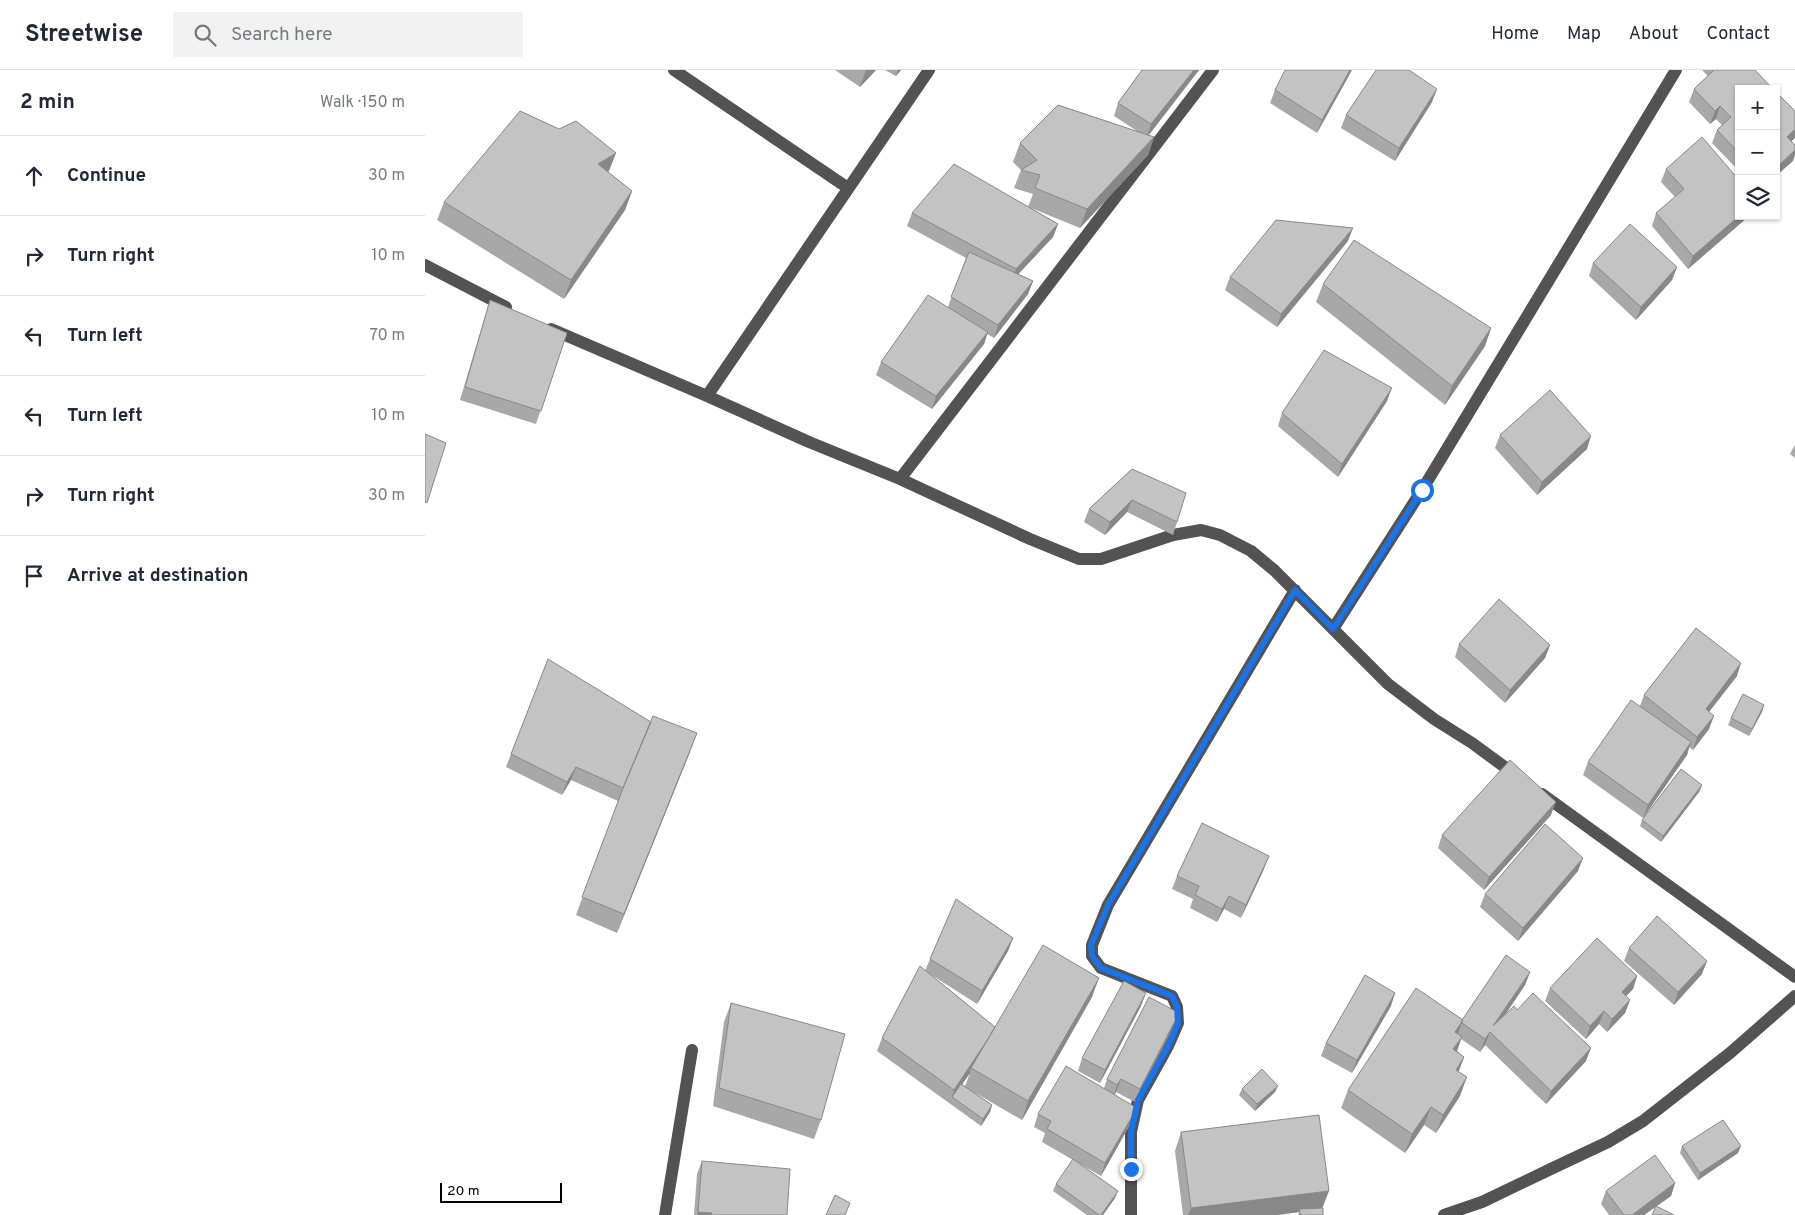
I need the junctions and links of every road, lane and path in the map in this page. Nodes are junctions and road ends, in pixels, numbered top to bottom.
1 (674, 70) edge
2 (929, 70) edge
3 (1213, 70) edge
4 (1676, 70) edge
5 (848, 188) junction
6 (425, 265) edge
7 (519, 314) edge
8 (537, 322) edge
9 (707, 396) junction
10 (900, 479) junction
11 (1295, 590) junction
12 (1333, 629) junction
13 (1795, 977) edge
14 (1795, 996) edge
15 (692, 1050) dead end
16 (665, 1215) edge
17 (1131, 1215) edge
18 (1444, 1215) edge

1 - 5 street
2 - 5 street
3 - 10 street
4 - 12 street
5 - 9 street
6 - 7 street
8 - 9 street
9 - 10 street
10 - 11 street
11 - 12 street
11 - 17 street
12 - 13 street
14 - 18 street
15 - 16 street

